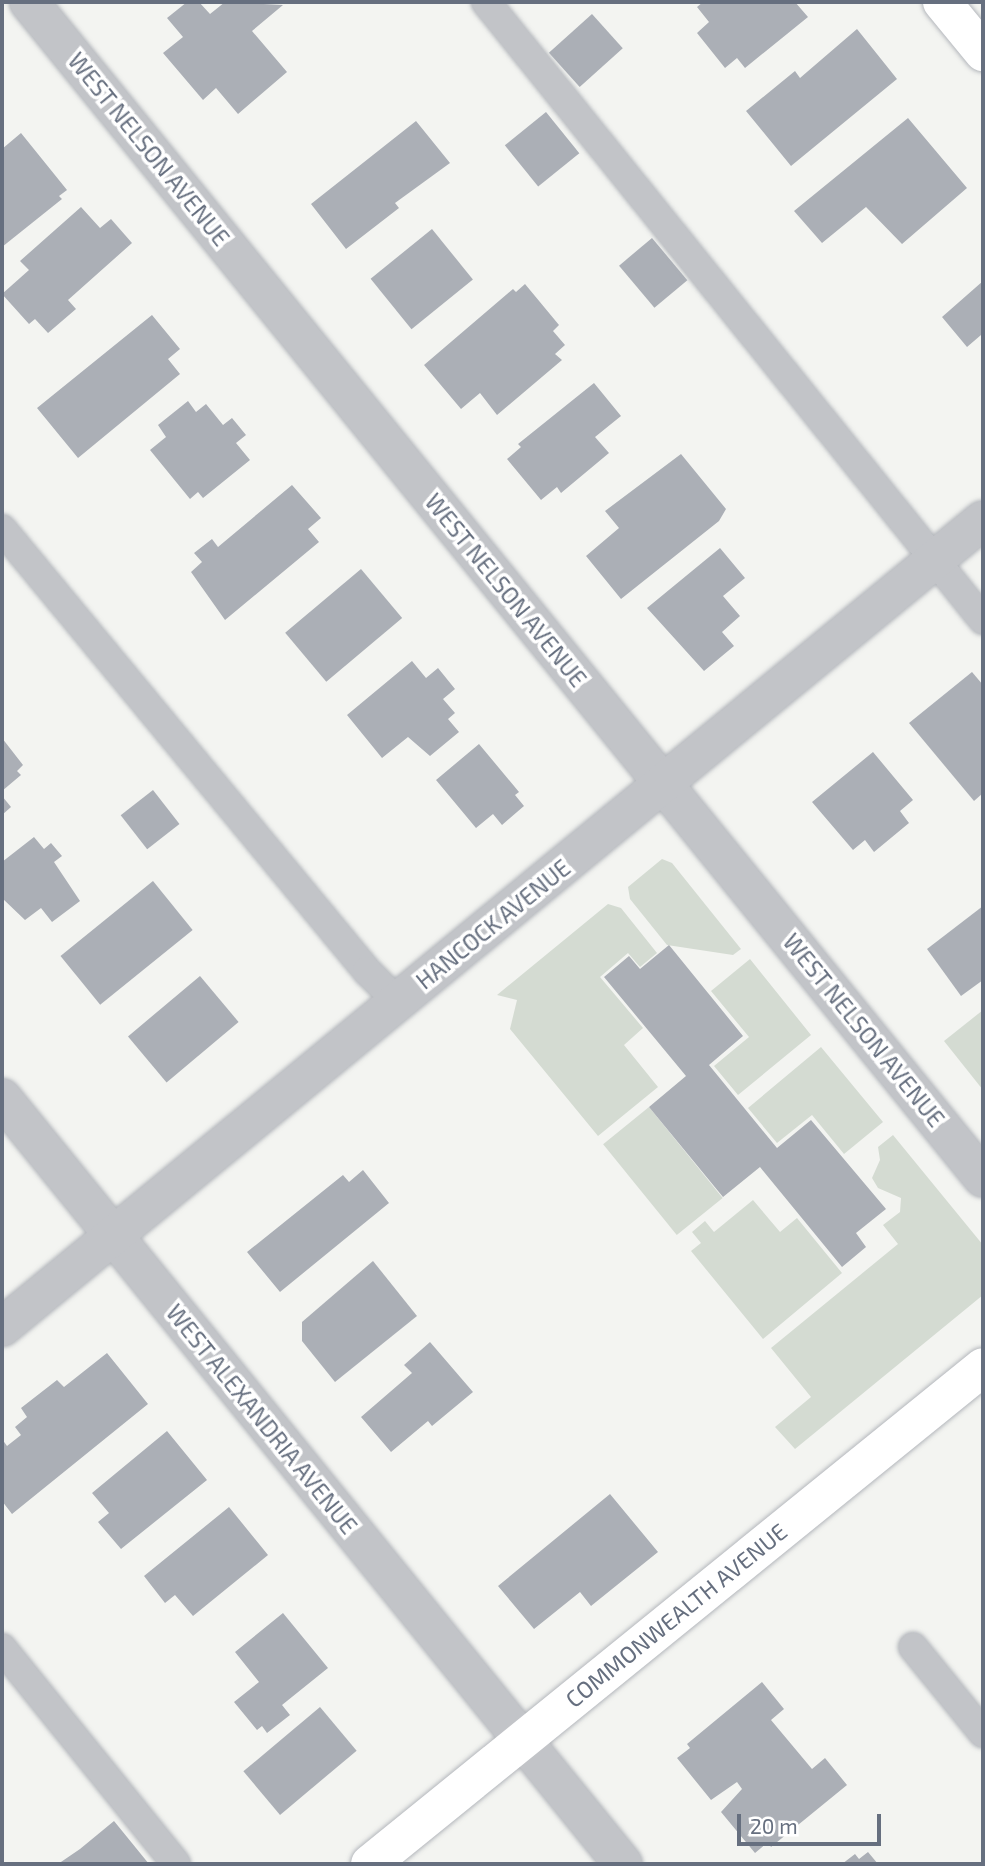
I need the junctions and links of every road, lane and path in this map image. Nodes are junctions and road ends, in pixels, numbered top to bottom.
1 (29, 2) edge
2 (486, 2) edge
3 (942, 2) edge
4 (983, 52) edge
5 (983, 520) edge
6 (2, 529) edge
7 (934, 560) junction
8 (983, 620) edge
9 (664, 783) junction
10 (398, 1002) junction
11 (2, 1098) edge
12 (983, 1178) edge
13 (113, 1237) junction
14 (2, 1327) edge
15 (983, 1367) edge
16 (914, 1647) dead end
17 (2, 1648) edge
18 (983, 1733) edge
19 (522, 1740) junction
20 (176, 1864) edge
21 (370, 1864) edge
22 (623, 1864) edge

1 - 9 street, WEST NELSON AVENUE
2 - 7 lane
3 - 4 street
5 - 7 street, HANCOCK AVENUE
6 - 10 lane
7 - 8 lane
7 - 9 street, HANCOCK AVENUE
9 - 10 street, HANCOCK AVENUE
9 - 12 street, WEST NELSON AVENUE
10 - 13 street, HANCOCK AVENUE
11 - 13 street, WEST ALEXANDRIA AVENUE
13 - 14 street, HANCOCK AVENUE
13 - 19 street, WEST ALEXANDRIA AVENUE
15 - 19 street, COMMONWEALTH AVENUE
16 - 18 lane
17 - 20 lane
19 - 21 street, COMMONWEALTH AVENUE
19 - 22 street, WEST ALEXANDRIA AVENUE

